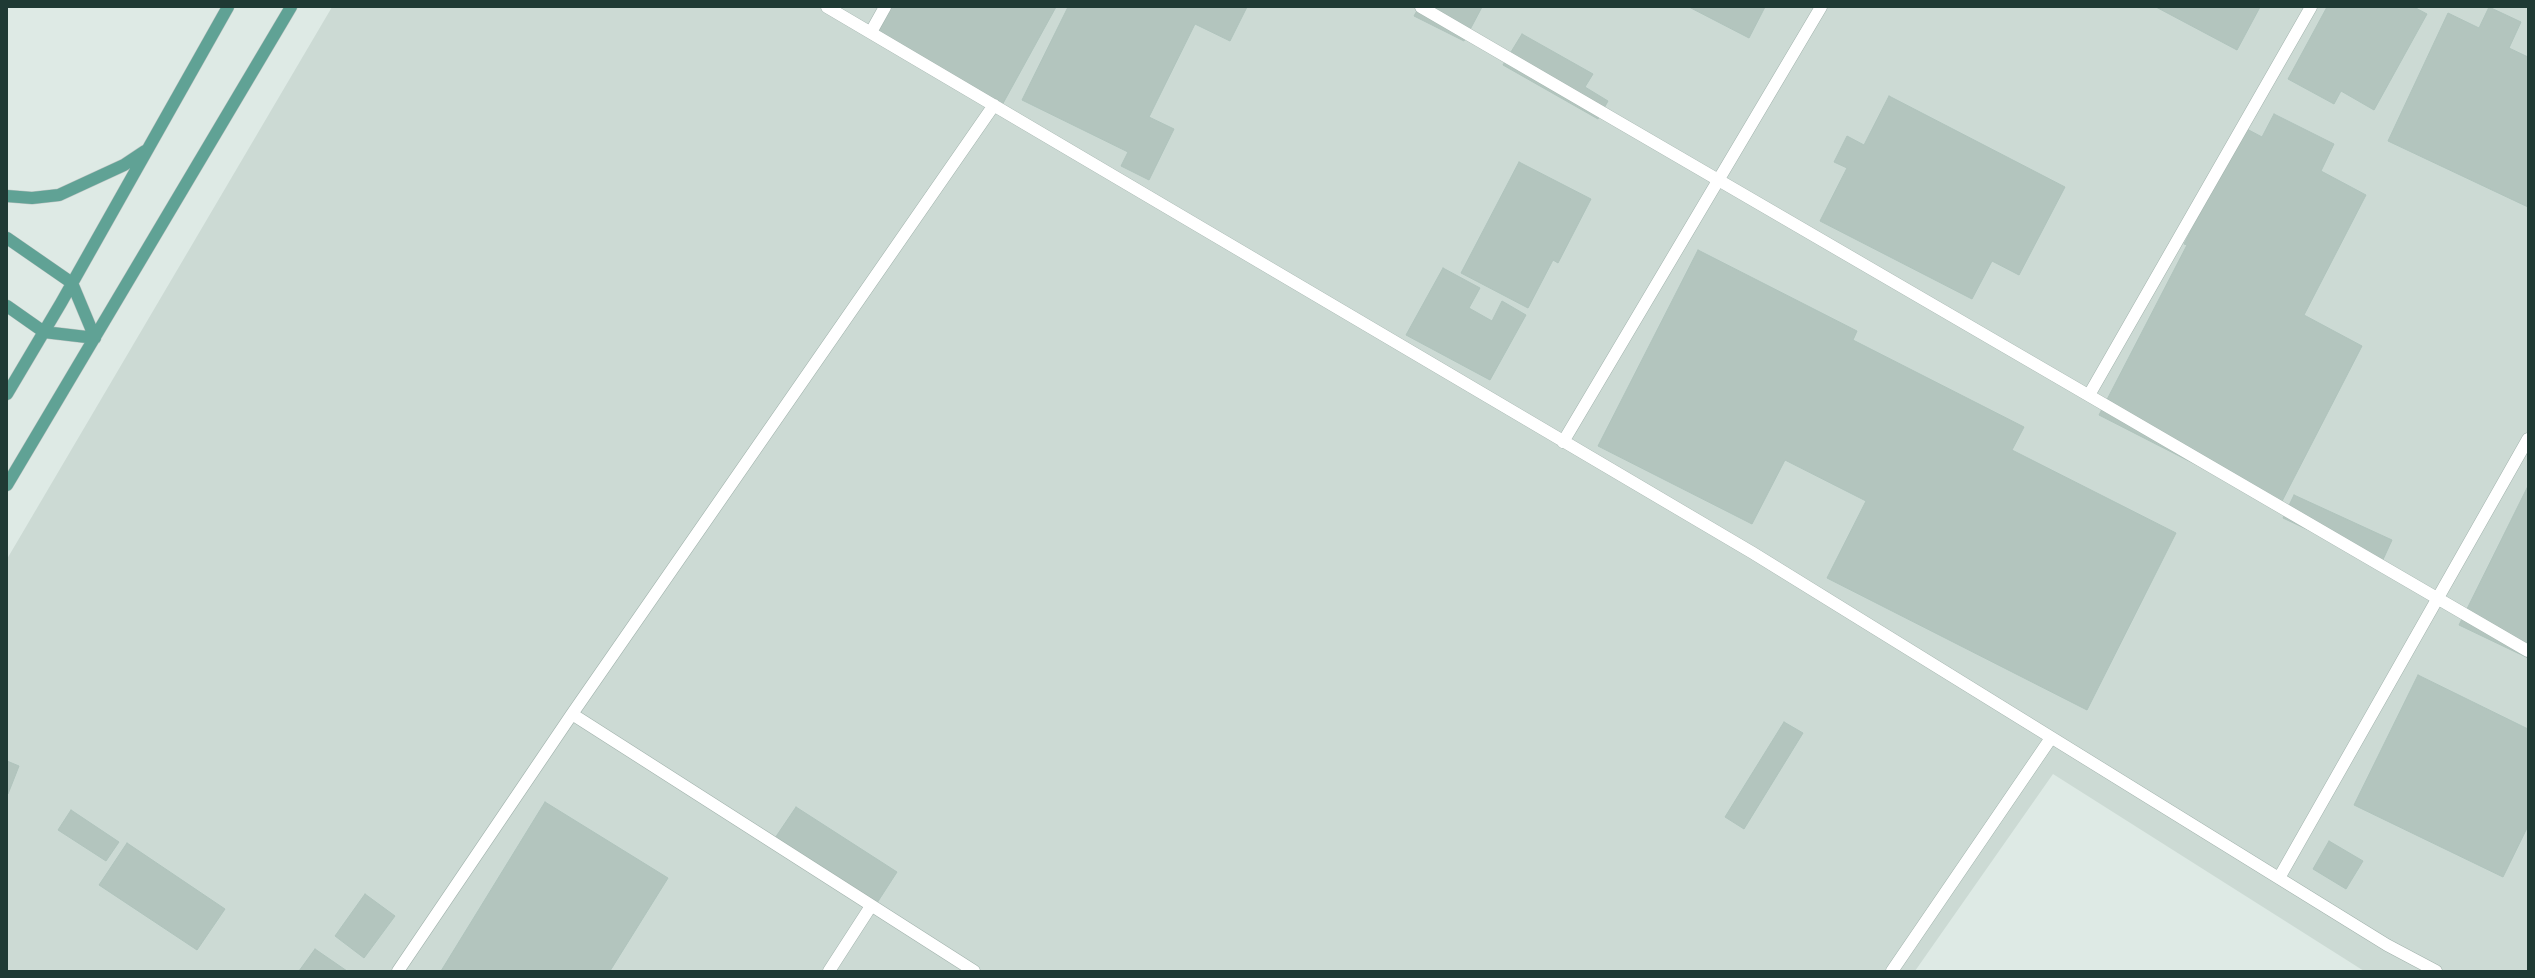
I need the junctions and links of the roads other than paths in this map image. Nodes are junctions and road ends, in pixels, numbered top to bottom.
1 (228, 7) edge
2 (291, 7) edge
3 (827, 7) edge
4 (885, 7) edge
5 (1421, 7) edge
6 (1821, 7) edge
7 (2310, 7) edge
8 (870, 32) junction
9 (994, 105) junction
10 (148, 149) junction
11 (1719, 179) junction
12 (7, 196) edge
13 (7, 238) edge
14 (72, 283) junction
15 (7, 306) edge
16 (44, 332) junction
17 (94, 338) junction
18 (7, 394) edge
19 (2089, 395) junction
20 (2528, 439) edge
21 (1563, 442) junction
22 (7, 485) edge
23 (2438, 598) junction
24 (2528, 651) edge
25 (572, 714) junction
26 (2051, 738) junction
27 (2279, 878) junction
28 (871, 906) junction
29 (398, 971) edge
30 (829, 971) edge
31 (974, 971) edge
32 (1892, 971) edge
33 (2436, 971) edge

1 - 10 main road
2 - 17 main road
3 - 8 street
4 - 8 street
5 - 11 street
6 - 11 street
7 - 19 street
8 - 9 street
9 - 21 street
9 - 25 street
10 - 12 main road
10 - 14 main road
11 - 19 street
11 - 21 street
13 - 14 main road
14 - 16 main road
14 - 17 main road
15 - 16 main road
16 - 17 main road
16 - 18 main road
17 - 22 main road
19 - 23 street
20 - 23 street
21 - 26 street
23 - 24 street
23 - 27 street
25 - 28 street
25 - 29 street
26 - 27 street
26 - 32 street
27 - 33 street
28 - 30 street
28 - 31 street

